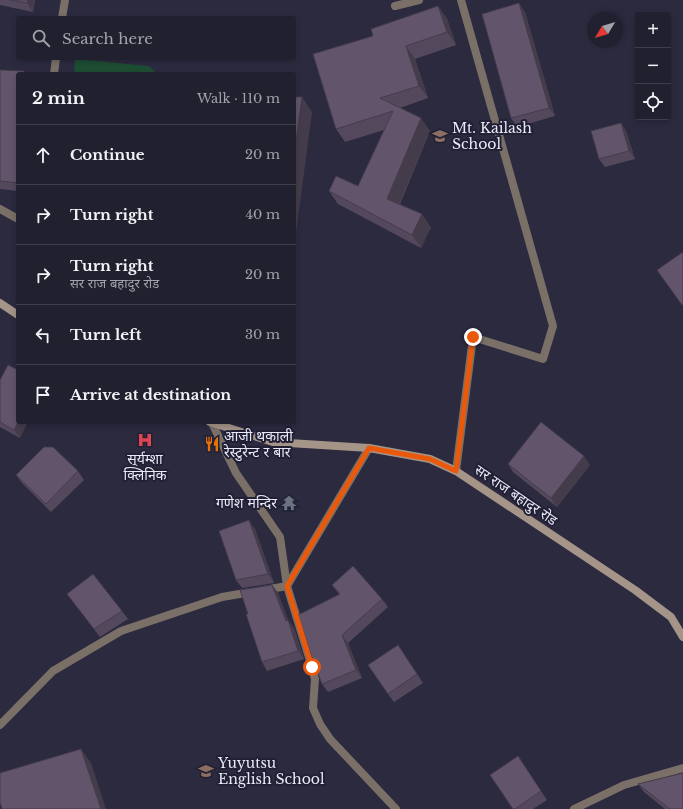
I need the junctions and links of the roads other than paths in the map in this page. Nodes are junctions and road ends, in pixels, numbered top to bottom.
1 (65, 0) edge
2 (419, 0) edge
3 (462, 0) edge
4 (395, 6) dead end
5 (62, 16) edge
6 (56, 60) edge
7 (54, 72) edge
8 (0, 209) edge
9 (16, 218) edge
10 (0, 303) edge
11 (16, 314) edge
12 (211, 424) edge
13 (214, 424) edge
14 (369, 448) junction
15 (456, 471) junction
16 (287, 586) junction
17 (683, 637) edge
18 (0, 725) edge
19 (683, 768) edge
20 (396, 809) edge
21 (574, 809) edge

1 - 5 street
2 - 4 street
3 - 15 street
6 - 7 street
8 - 9 street
10 - 11 street
12 - 16 street
13 - 14 street, सर राज बहादुर रोड
14 - 15 street, सर राज बहादुर रोड
14 - 16 street
15 - 17 street, सर राज बहादुर रोड
16 - 18 street
16 - 20 street
19 - 21 street

